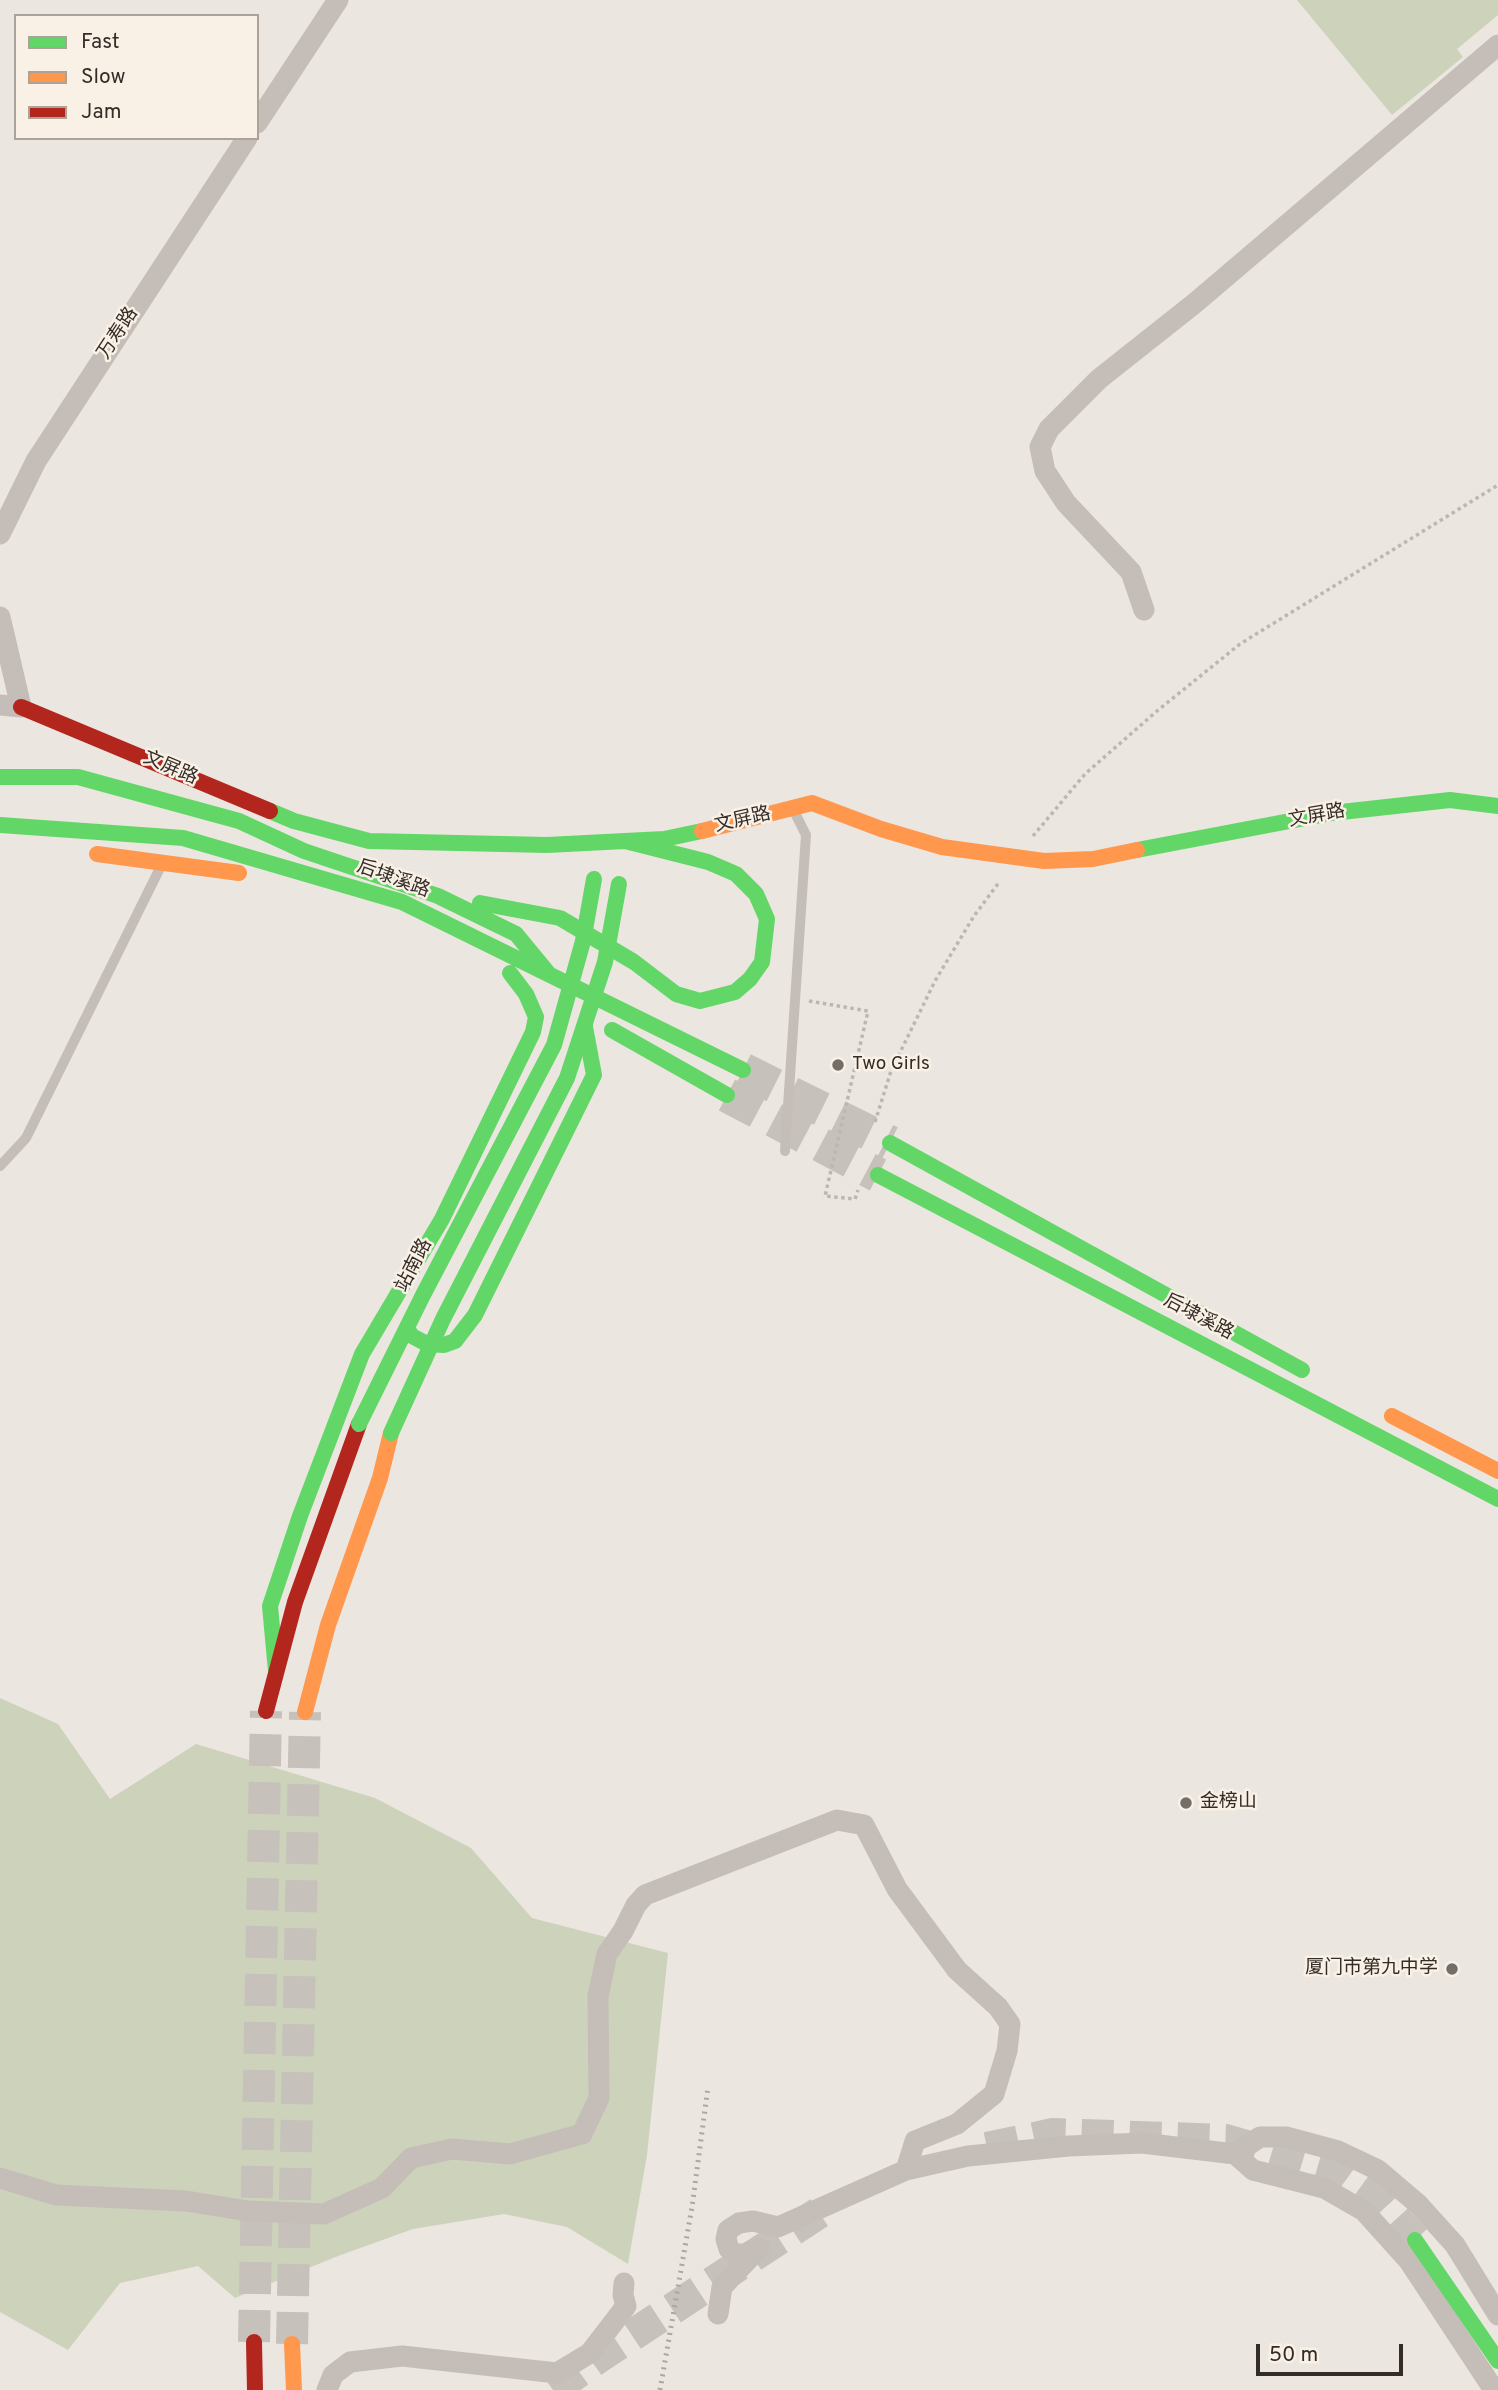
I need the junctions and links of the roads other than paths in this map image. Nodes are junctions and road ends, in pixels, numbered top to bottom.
1 (338, 0) edge
2 (1498, 45) edge
3 (259, 120) edge
4 (246, 140) edge
5 (0, 534) edge
6 (1144, 610) dead end
7 (0, 617) edge
8 (11, 706) edge
9 (36, 776) junction
10 (0, 777) edge
11 (0, 786) edge
12 (1498, 806) edge
13 (793, 808) junction
14 (0, 825) edge
15 (625, 841) junction
16 (84, 852) dead end
17 (596, 860) junction
18 (163, 863) junction
19 (262, 878) dead end
20 (430, 893) junction
21 (438, 937) dead end
22 (510, 973) junction
23 (549, 974) junction
24 (585, 1027) junction
25 (743, 1070) tunnel mouth
26 (727, 1095) tunnel mouth
27 (890, 1143) tunnel mouth
28 (785, 1152) dead end
29 (0, 1166) edge
30 (878, 1175) tunnel mouth
31 (414, 1267) junction
32 (1315, 1376) dead end
33 (1373, 1407) dead end
34 (1498, 1471) edge
35 (1498, 1499) edge
36 (276, 1671) junction
37 (266, 1711) tunnel mouth
38 (305, 1712) tunnel mouth
39 (1235, 2154) junction
40 (906, 2170) junction
41 (0, 2178) edge
42 (790, 2222) junction
43 (1415, 2240) tunnel mouth
44 (758, 2249) junction
45 (624, 2283) dead end
46 (718, 2314) dead end
47 (1498, 2315) edge
48 (254, 2342) tunnel mouth
49 (292, 2344) tunnel mouth
50 (1498, 2361) edge
51 (255, 2390) edge
52 (294, 2390) edge
53 (327, 2390) edge
54 (1494, 2390) edge

1 - 3 street
2 - 6 street
4 - 5 street, 万寿路
7 - 8 street
8 - 17 main road, 文屏路
9 - 10 main road
9 - 11 main road
9 - 20 main road
12 - 13 main road, 文屏路
13 - 15 main road, 文屏路
13 - 28 lane
14 - 23 main road, 后埭溪路
15 - 17 main road, 文屏路
15 - 20 main road
15 - 24 main road, bridge
16 - 18 main road
17 - 36 main road, 站南路, bridge
18 - 19 main road
18 - 29 lane
20 - 23 main road
21 - 22 main road
22 - 26 main road
22 - 31 main road
23 - 25 main road, 后埭溪路
24 - 31 main road
24 - 38 main road, bridge
27 - 32 main road, 后埭溪路
30 - 35 main road, 后埭溪路
31 - 36 main road
33 - 34 main road
36 - 37 main road, 站南路
39 - 40 street
39 - 47 street
39 - 54 street
40 - 41 street
40 - 42 street
42 - 44 street
42 - 44 street
43 - 50 main road
44 - 46 street
45 - 53 street
48 - 51 main road
49 - 52 main road

